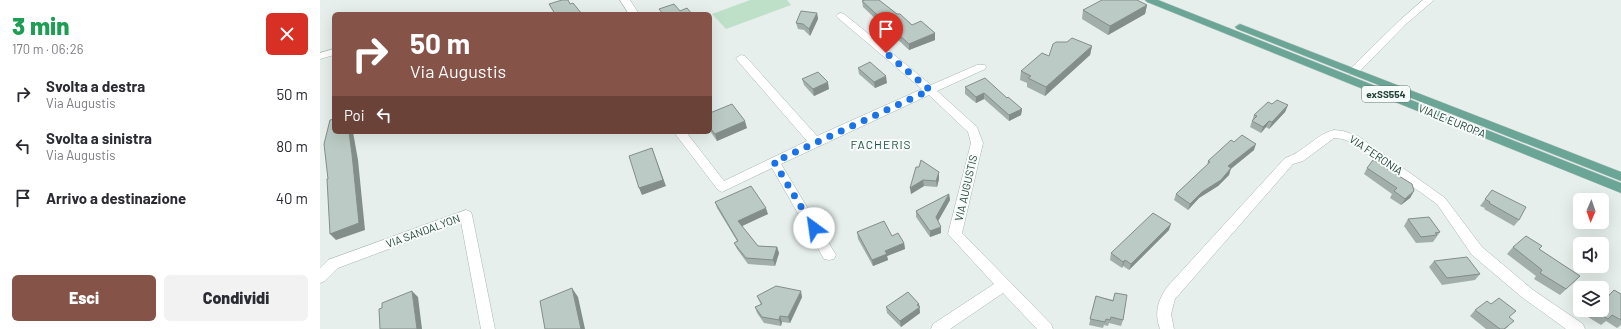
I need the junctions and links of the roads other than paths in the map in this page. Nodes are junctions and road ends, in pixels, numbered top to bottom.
1 (625, 0) edge
2 (1150, 0) edge
3 (1172, 0) edge
4 (1429, 0) edge
5 (633, 12) edge
6 (841, 16) dead end
7 (332, 53) edge
8 (320, 56) edge
9 (741, 58) dead end
10 (981, 66) dead end
11 (1353, 72) junction
12 (930, 90) junction
13 (682, 134) edge
14 (815, 142) junction
15 (774, 162) junction
16 (1621, 177) edge
17 (1621, 188) edge
18 (829, 255) dead end
19 (320, 277) edge
20 (1003, 286) junction
21 (488, 329) edge
22 (938, 329) edge
23 (1046, 329) edge
24 (1167, 329) edge
25 (1578, 329) edge

1 - 5 street
2 - 17 main road, VIALE EUROPA / exSS554
3 - 11 main road, VIALE EUROPA / exSS554
4 - 11 street
6 - 12 street, VIA AUGUSTIS
7 - 8 street
9 - 14 street
10 - 12 street
11 - 16 main road, VIALE EUROPA / exSS554
12 - 14 street
12 - 20 street, VIA AUGUSTIS
13 - 15 street
14 - 15 street
15 - 18 street
19 - 21 street, VIA SANDALYON
20 - 22 street
20 - 23 street, VIA AUGUSTIS
24 - 25 street, VIA FERONIA

